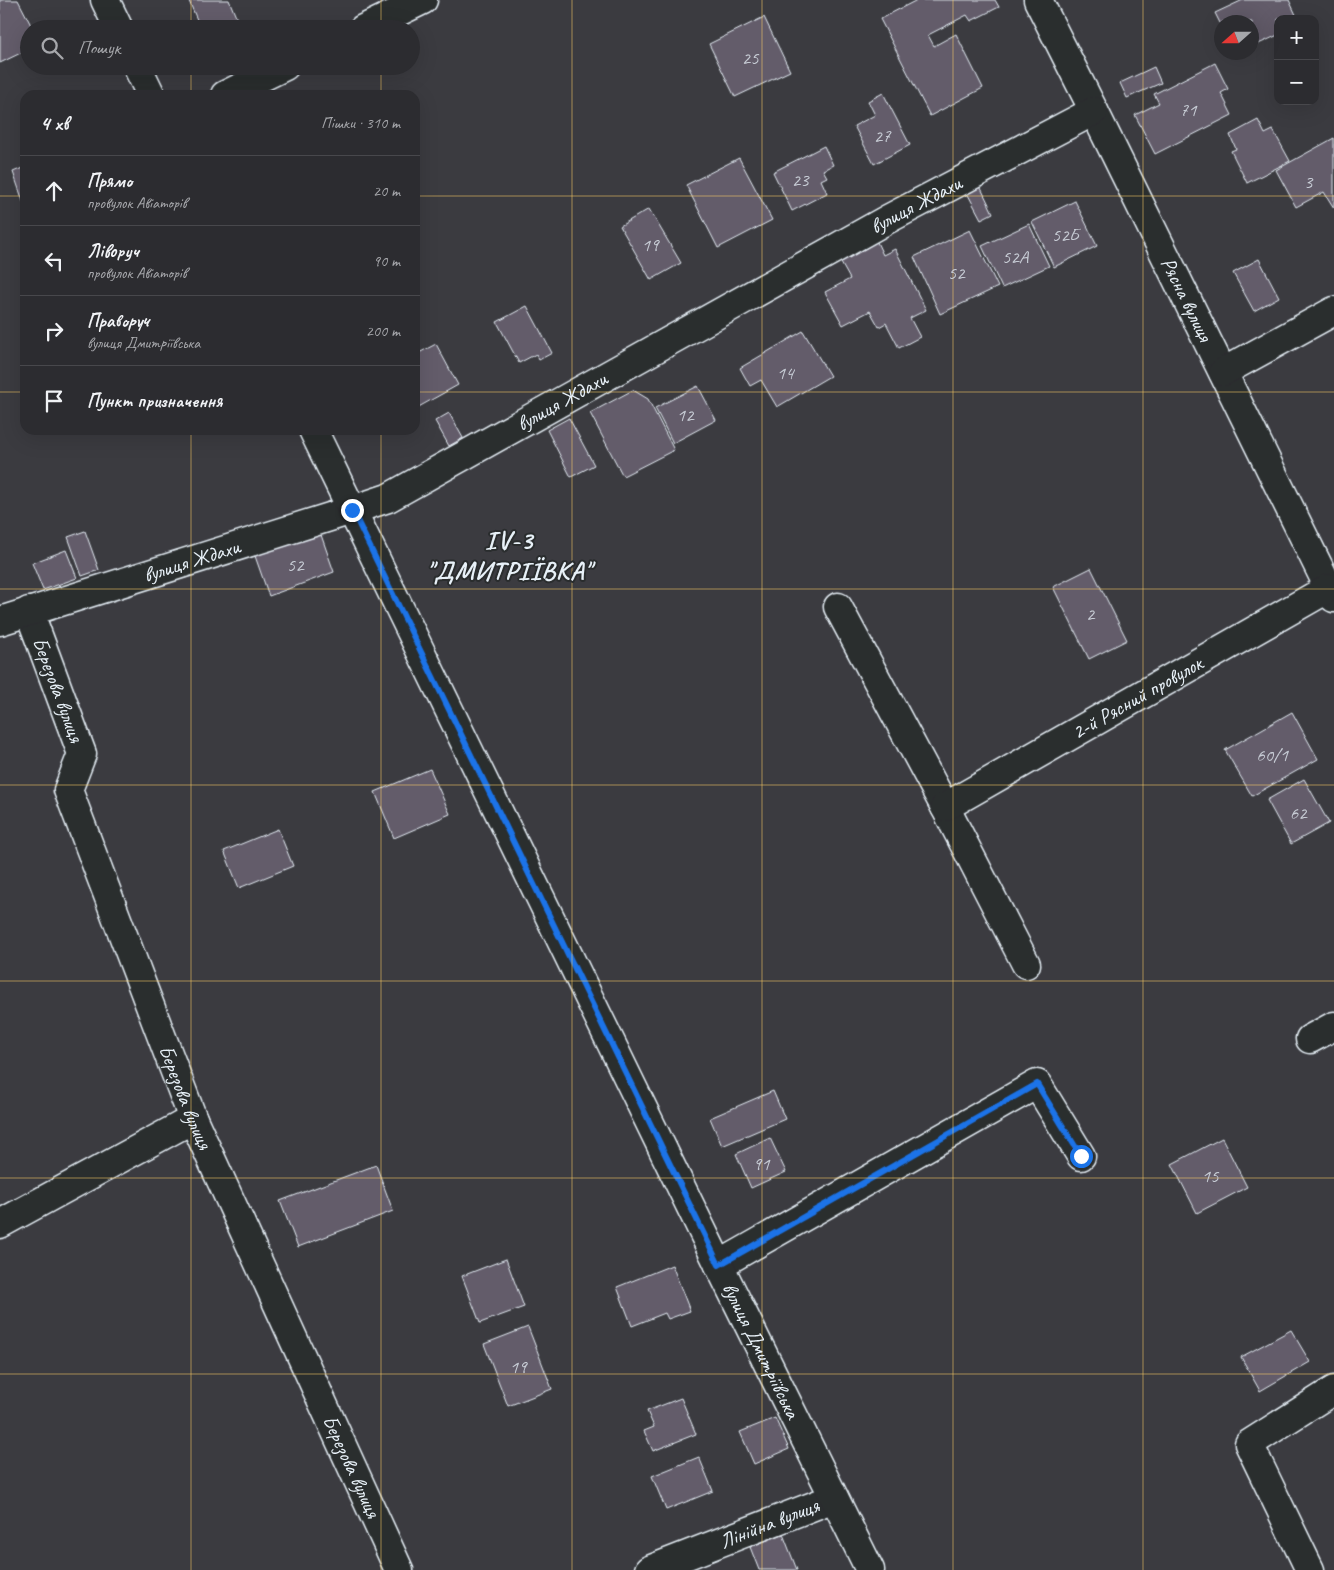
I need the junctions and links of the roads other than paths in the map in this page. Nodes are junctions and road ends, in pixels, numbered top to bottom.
1 (105, 0) edge
2 (423, 0) edge
3 (1038, 0) edge
4 (115, 20) edge
5 (382, 20) edge
6 (141, 75) edge
7 (266, 75) edge
8 (149, 90) edge
9 (235, 90) edge
10 (1094, 111) junction
11 (1334, 311) edge
12 (1223, 372) junction
13 (315, 435) edge
14 (352, 510) junction
15 (1332, 593) edge
16 (838, 606) dead end
17 (29, 611) junction
18 (0, 621) edge
19 (945, 807) junction
20 (1026, 964) dead end
21 (1334, 1026) edge
22 (1310, 1040) dead end
23 (193, 1119) junction
24 (1081, 1156) dead end
25 (0, 1224) edge
26 (719, 1265) junction
27 (1334, 1390) edge
28 (834, 1498) junction
29 (399, 1570) edge
30 (649, 1570) edge
31 (870, 1570) edge
32 (1310, 1570) edge

1 - 4 street
2 - 5 street
3 - 10 street, Рясна вулиця
6 - 8 street
7 - 9 street
10 - 12 street, Рясна вулиця
10 - 14 street, вулиця Ждахи
11 - 12 street
12 - 15 street, Рясна вулиця
13 - 14 street, вулиця Дмитріївська
14 - 17 street, вулиця Ждахи
14 - 26 street, вулиця Дмитріївська
15 - 19 street, 2-й Рясний провулок
16 - 19 street
17 - 18 street, вулиця Ждахи
17 - 23 street, Березова вулиця
19 - 20 street
21 - 22 street
23 - 25 street
23 - 29 street, Березова вулиця
24 - 26 street
26 - 28 street, вулиця Дмитріївська
27 - 32 street
28 - 30 street, Лінійна вулиця
28 - 31 street, вулиця Дмитріївська

